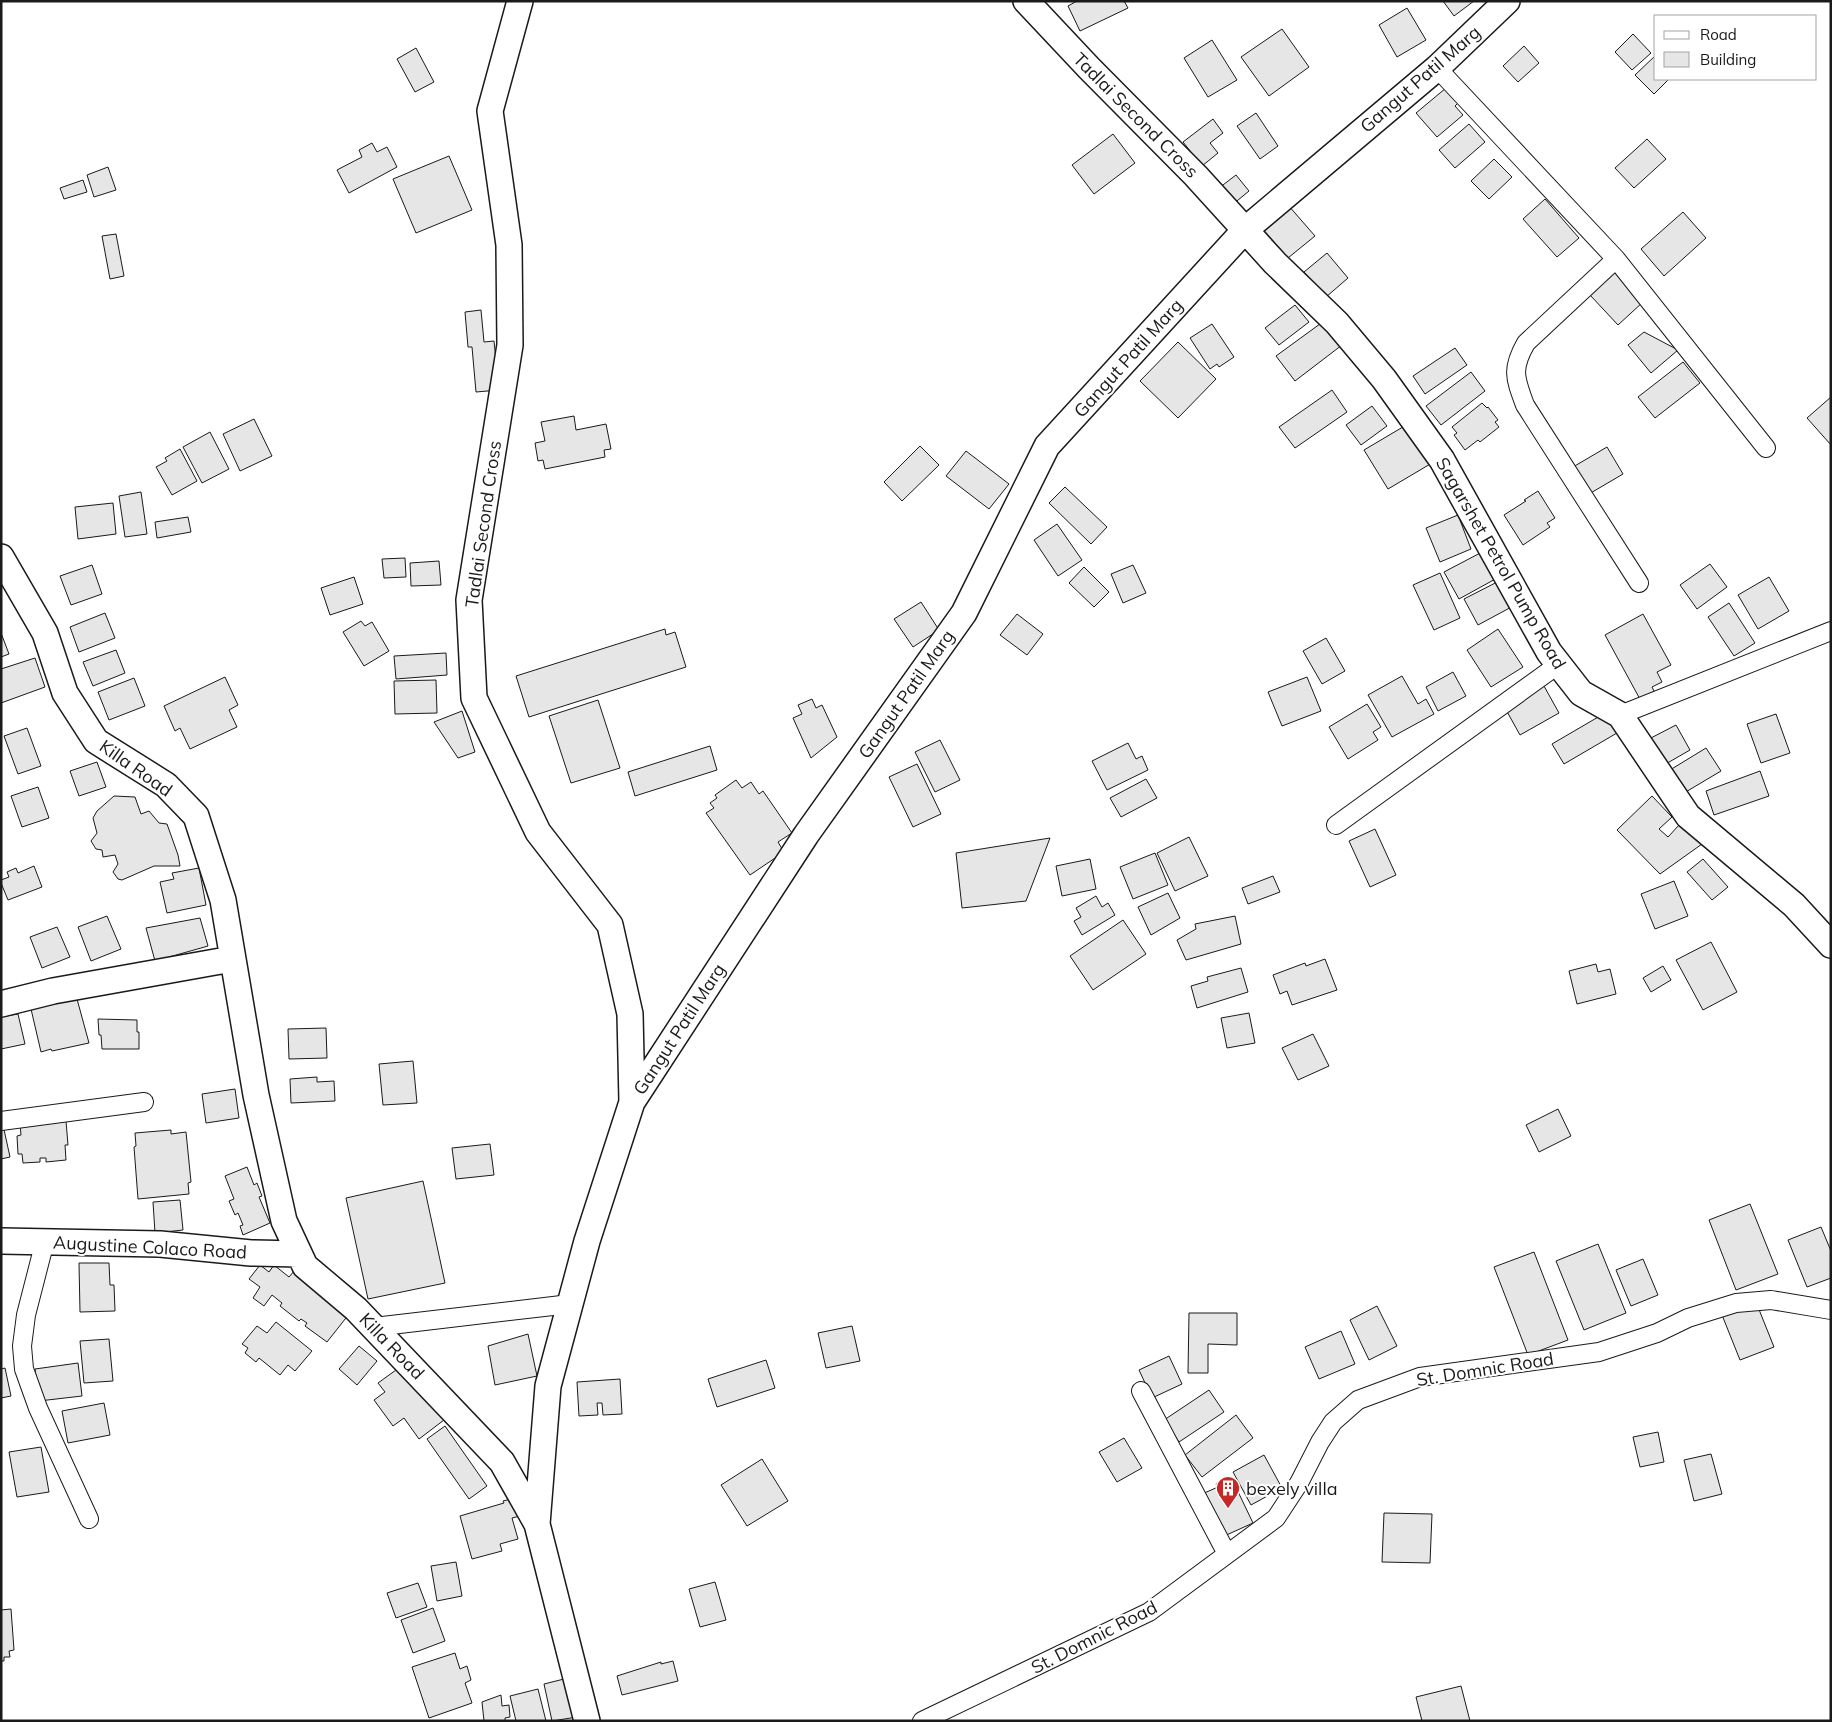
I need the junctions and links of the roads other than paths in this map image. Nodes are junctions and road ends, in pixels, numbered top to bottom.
1 (520, 1) edge
2 (1026, 1) edge
3 (1507, 1) edge
4 (1437, 68) junction
5 (1245, 230) junction
6 (1616, 259) junction
7 (1766, 448) dead end
8 (1, 557) edge
9 (1639, 583) dead end
10 (1831, 631) edge
11 (1559, 664) junction
12 (1620, 715) junction
13 (1336, 825) dead end
14 (1831, 945) edge
15 (232, 959) junction
16 (1, 1004) edge
17 (144, 1102) dead end
18 (632, 1102) junction
19 (1, 1121) edge
20 (1, 1240) edge
21 (44, 1240) junction
22 (299, 1254) junction
23 (570, 1304) junction
24 (1831, 1310) edge
25 (374, 1327) junction
26 (1141, 1391) dead end
27 (89, 1519) dead end
28 (537, 1524) junction
29 (1227, 1554) junction
30 (588, 1721) edge
31 (922, 1721) edge

1 - 18 street, Tadlai Second Cross
2 - 5 street, Tadlai Second Cross
3 - 4 street, Gangut Patil Marg
4 - 5 street, Gangut Patil Marg
4 - 6 street
5 - 11 street, Sagarshet Petrol Pump Road
5 - 18 street, Gangut Patil Marg
6 - 7 street
6 - 9 street
8 - 15 street, Killa Road
10 - 12 street
11 - 12 street, Sagarshet Petrol Pump Road
11 - 13 street
12 - 14 street, Sagarshet Petrol Pump Road
15 - 16 street
15 - 22 street, Killa Road
17 - 19 street
18 - 23 street, Gangut Patil Marg
20 - 21 street, Augustine Colaco Road
21 - 22 street, Augustine Colaco Road
21 - 27 street
22 - 25 street, Killa Road
23 - 25 street
23 - 28 street, Gangut Patil Marg
24 - 29 street, St. Domnic Road
25 - 28 street, Killa Road
26 - 29 street
28 - 30 street, Killa Road
29 - 31 street, St. Domnic Road

